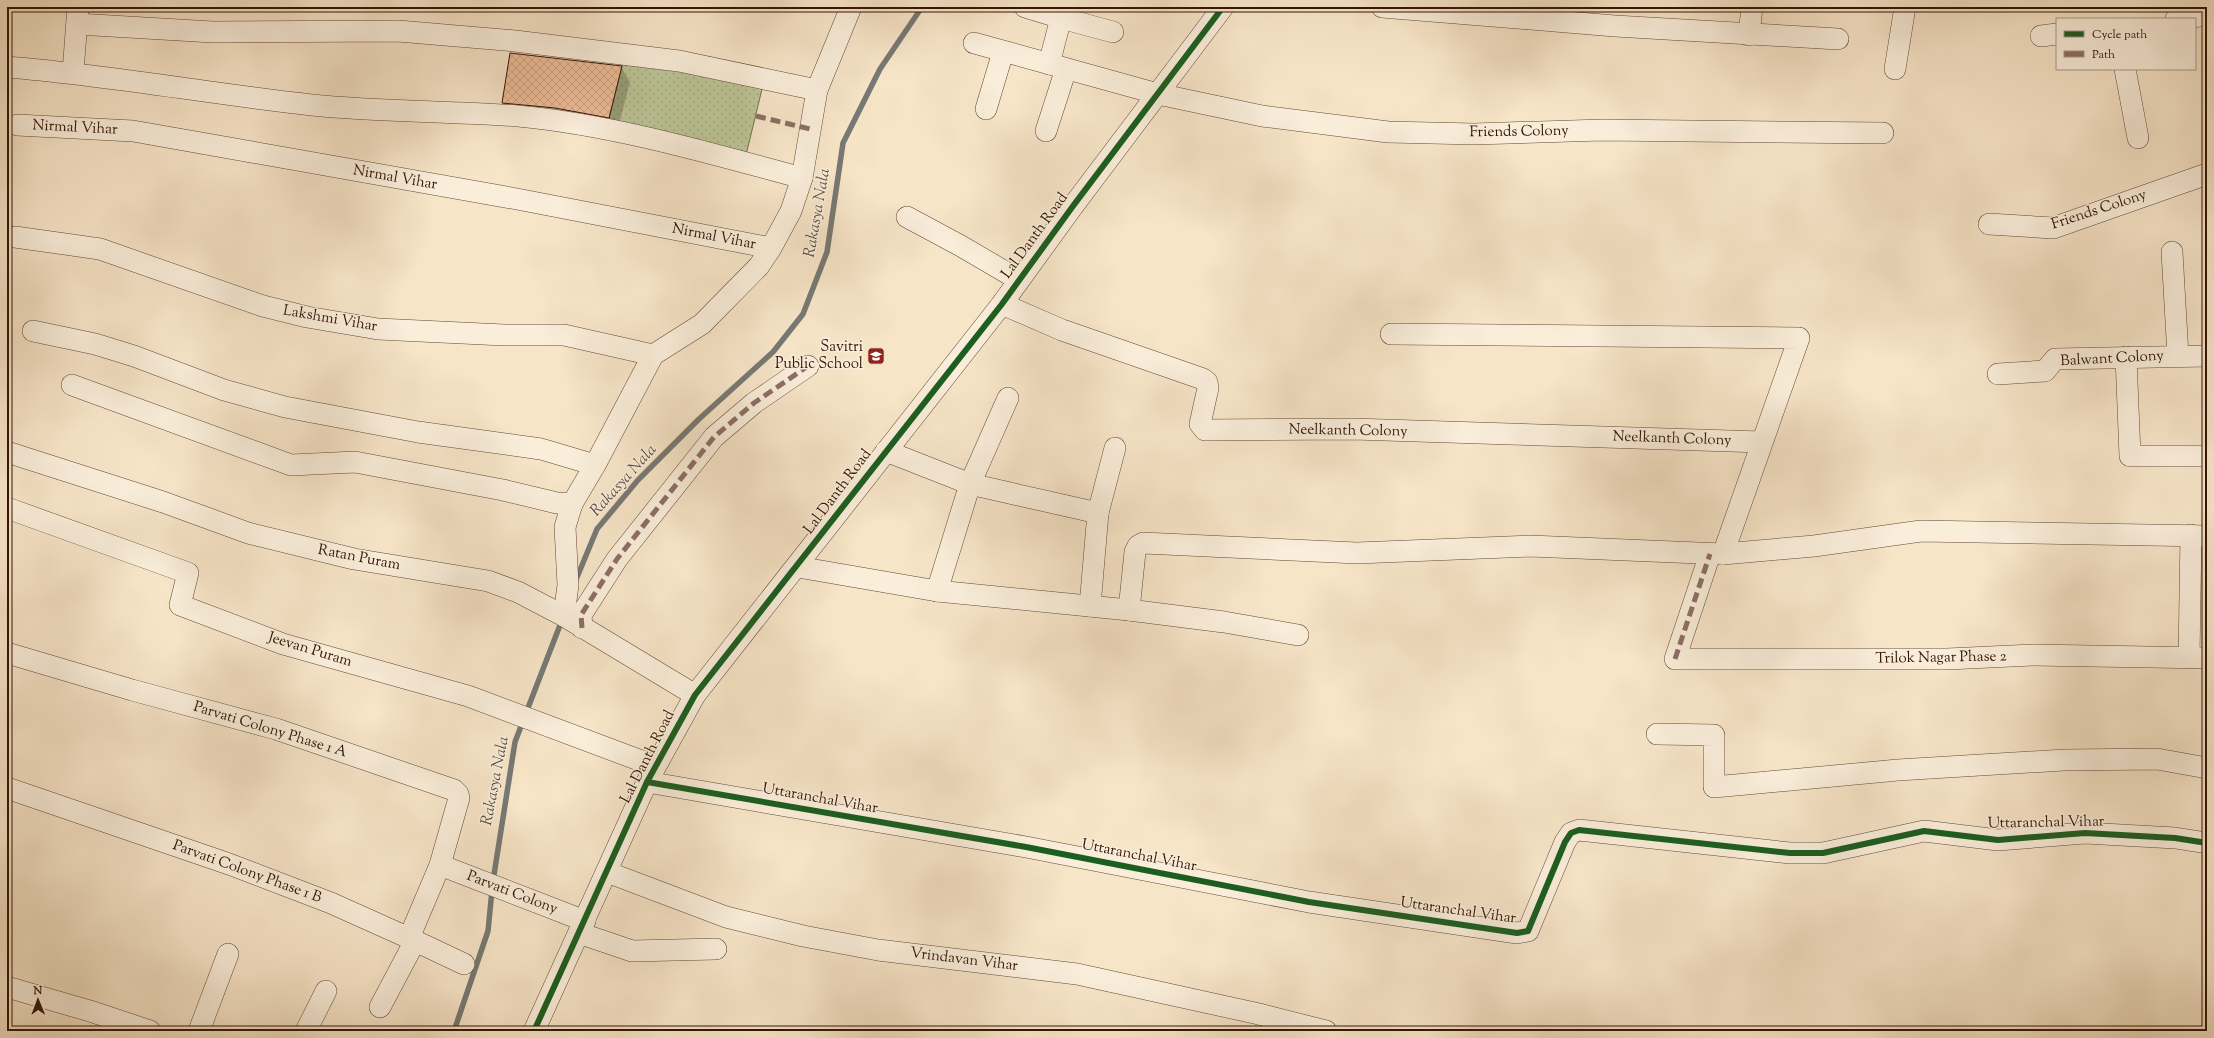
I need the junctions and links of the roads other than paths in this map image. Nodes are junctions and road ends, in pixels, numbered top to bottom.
1 (851, 7) edge
2 (1025, 7) edge
3 (1223, 7) edge
4 (1382, 7) edge
5 (1752, 7) edge
6 (1905, 7) edge
7 (78, 15) edge
8 (2207, 15) edge
9 (1061, 18) junction
10 (2184, 18) edge
11 (1113, 32) dead end
12 (1749, 34) junction
13 (1838, 39) dead end
14 (974, 43) dead end
15 (1003, 52) junction
16 (1057, 66) junction
17 (7, 67) edge
18 (1895, 69) dead end
19 (2125, 70) edge
20 (73, 72) junction
21 (817, 90) junction
22 (1158, 94) junction
23 (986, 110) dead end
24 (17, 124) dead end
25 (1046, 131) dead end
26 (1883, 133) dead end
27 (2138, 138) dead end
28 (2207, 174) edge
29 (802, 178) junction
30 (907, 217) dead end
31 (1989, 224) dead end
32 (15, 237) dead end
33 (771, 248) junction
34 (2172, 252) dead end
35 (1019, 280) junction
36 (1002, 304) junction
37 (33, 331) dead end
38 (1391, 334) dead end
39 (653, 355) junction
40 (2178, 356) junction
41 (2207, 356) edge
42 (2126, 357) junction
43 (808, 366) dead end
44 (1998, 374) dead end
45 (72, 385) dead end
46 (1008, 398) dead end
47 (1762, 442) junction
48 (1115, 448) dead end
49 (886, 451) junction
50 (7, 452) edge
51 (2207, 456) edge
52 (595, 465) junction
53 (970, 484) junction
54 (572, 504) junction
55 (7, 508) edge
56 (1098, 513) junction
57 (2199, 535) edge
58 (1717, 554) junction
59 (798, 567) junction
60 (937, 591) junction
61 (1090, 606) junction
62 (1129, 610) junction
63 (564, 616) junction
64 (582, 628) junction
65 (1298, 635) dead end
66 (7, 653) edge
67 (2198, 658) edge
68 (695, 695) junction
69 (1657, 734) dead end
70 (2207, 768) edge
71 (651, 774) junction
72 (7, 788) edge
73 (2207, 843) edge
74 (440, 865) junction
75 (607, 872) junction
76 (582, 927) junction
77 (412, 939) junction
78 (716, 949) dead end
79 (228, 954) dead end
80 (464, 964) dead end
81 (7, 987) edge
82 (326, 991) dead end
83 (380, 1007) dead end
84 (150, 1031) edge
85 (199, 1031) edge
86 (306, 1031) edge
87 (534, 1031) edge
88 (1326, 1031) edge

1 - 21 street
2 - 9 street
3 - 22 street, Lal Danth Road
4 - 12 street
5 - 12 street
6 - 18 street
7 - 20 street
7 - 21 street
8 - 10 street
9 - 11 street
9 - 16 street
12 - 13 street
14 - 15 street, Friends Colony
15 - 16 street, Friends Colony
15 - 23 street
16 - 22 street, Friends Colony
16 - 25 street
17 - 20 street
19 - 27 street
20 - 29 street
21 - 29 street
22 - 26 street, Friends Colony
22 - 35 street, Lal Danth Road
24 - 33 street, Nirmal Vihar
28 - 31 street, Friends Colony
29 - 33 street
30 - 35 street
32 - 39 street, Lakshmi Vihar
33 - 39 street
34 - 40 street
35 - 36 street, Lal Danth Road
36 - 47 street, Neelkanth Colony
36 - 49 street, Lal Danth Road
37 - 52 street
38 - 47 street
39 - 52 street
40 - 41 street, Balwant Colony
40 - 42 street, Balwant Colony
42 - 44 street, Balwant Colony
42 - 51 street
43 - 64 street
45 - 54 street
46 - 53 street
47 - 58 street
48 - 56 street
49 - 53 street
49 - 59 street, Lal Danth Road
50 - 63 street, Ratan Puram
52 - 54 street
53 - 56 street
53 - 60 street
54 - 63 street
55 - 71 street, Jeevan Puram
56 - 61 street
57 - 58 street
57 - 67 street
58 - 62 street
58 - 67 street, Trilok Nagar Phase 2
59 - 60 street
59 - 68 street, Lal Danth Road
60 - 61 street
61 - 62 street
62 - 65 street
63 - 64 street, Ratan Puram
64 - 68 street, Ratan Puram
66 - 74 street, Parvati Colony Phase 1 A
68 - 71 street, Lal Danth Road
69 - 70 street
71 - 73 street, Uttaranchal Vihar
71 - 75 street, Lal Danth Road
72 - 77 street, Parvati Colony Phase 1 B
74 - 76 street, Parvati Colony
74 - 77 street
75 - 76 street, Lal Danth Road
75 - 88 street, Vrindavan Vihar
76 - 78 street, Parvati Colony
76 - 87 street, Lal Danth Road
77 - 80 street, Parvati Colony Phase 1 B
77 - 83 street
79 - 85 street
81 - 84 street
82 - 86 street

